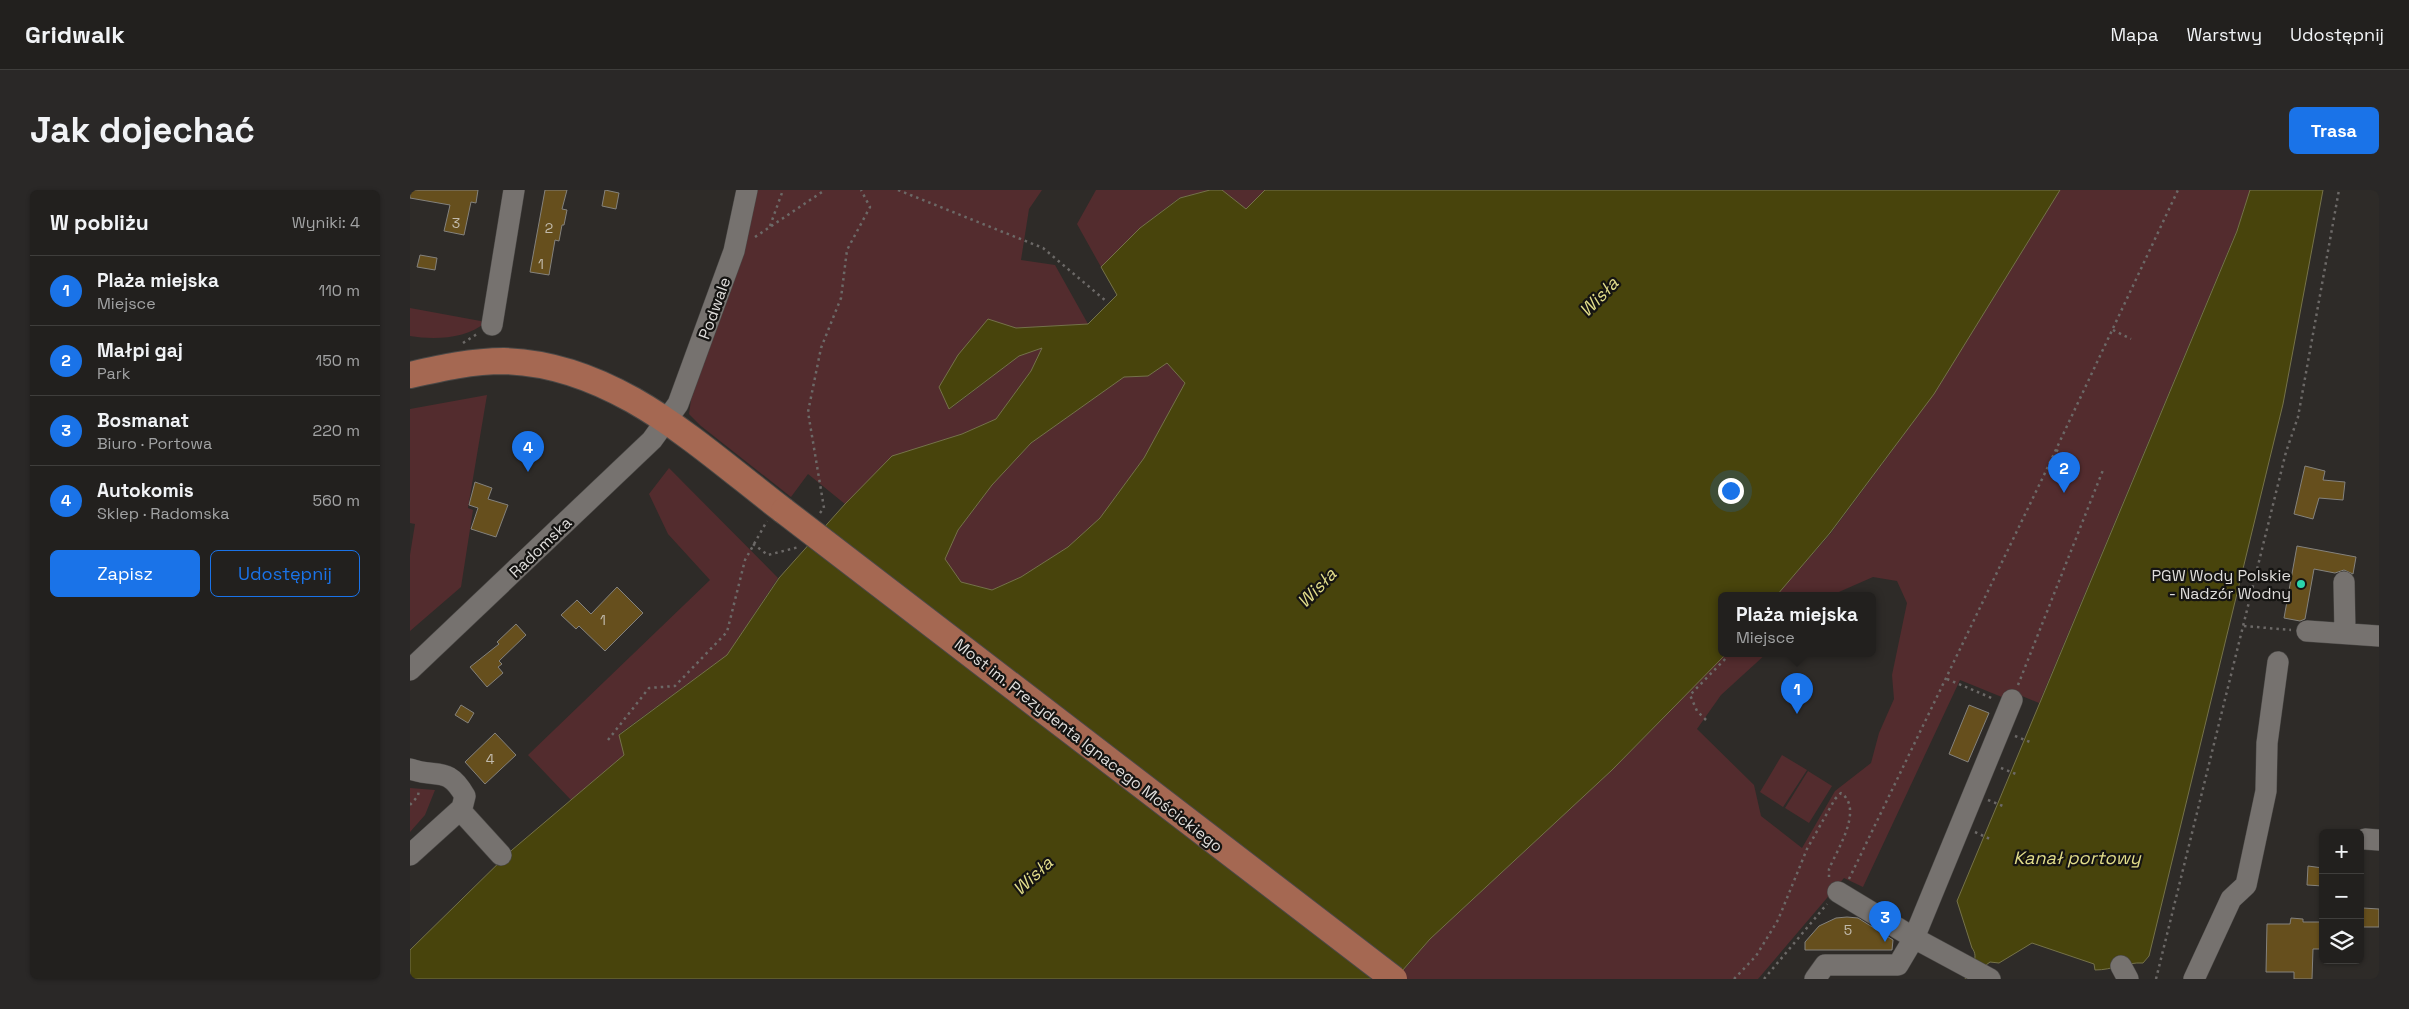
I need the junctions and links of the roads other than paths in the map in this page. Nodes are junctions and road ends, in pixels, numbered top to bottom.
1 (514, 190) edge
2 (747, 190) edge
3 (492, 325) road end
4 (410, 376) edge
5 (667, 422) junction
6 (2344, 582) dead end
7 (2308, 631) road end
8 (2345, 633) junction
9 (2379, 636) edge
10 (2278, 662) dead end
11 (410, 670) edge
12 (2011, 703) road end
13 (410, 768) edge
14 (460, 810) junction
15 (410, 855) edge
16 (501, 855) dead end
17 (1838, 892) road end
18 (1914, 938) junction
19 (1838, 972) edge
20 (1981, 974) edge
21 (1394, 979) edge
22 (1815, 979) edge
23 (2194, 979) edge

1 - 3 street
2 - 5 street, Podwale
4 - 5 main road
5 - 11 street, Radomska
5 - 21 main road, Most im. Prezydenta Ignacego Mościckiego, bridge
6 - 8 street
7 - 8 street
8 - 9 street
10 - 23 street
12 - 18 street
13 - 14 street
14 - 15 street
14 - 16 street
17 - 18 street
18 - 19 street
18 - 20 street
19 - 22 street

